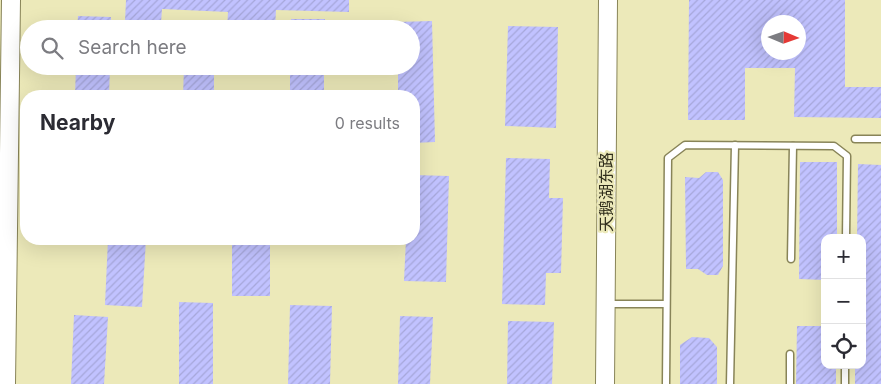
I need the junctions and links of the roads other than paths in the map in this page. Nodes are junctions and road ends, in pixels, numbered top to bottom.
1 (11, 0) edge
2 (608, 0) edge
3 (855, 139) dead end
4 (881, 139) edge
5 (735, 145) junction
6 (793, 146) junction
7 (846, 234) edge
8 (791, 259) dead end
9 (605, 304) junction
10 (666, 304) junction
11 (790, 354) dead end
12 (845, 369) edge
13 (6, 384) edge
14 (605, 384) edge
15 (666, 384) edge
16 (730, 384) edge
17 (790, 384) edge
18 (845, 384) edge

1 - 13 street
2 - 9 street, 天鹅湖东路
3 - 4 lane
5 - 6 lane
5 - 10 lane
5 - 16 lane
6 - 7 lane
6 - 8 lane
9 - 10 lane
9 - 14 street, 天鹅湖东路
10 - 15 lane
11 - 17 lane
12 - 18 lane

